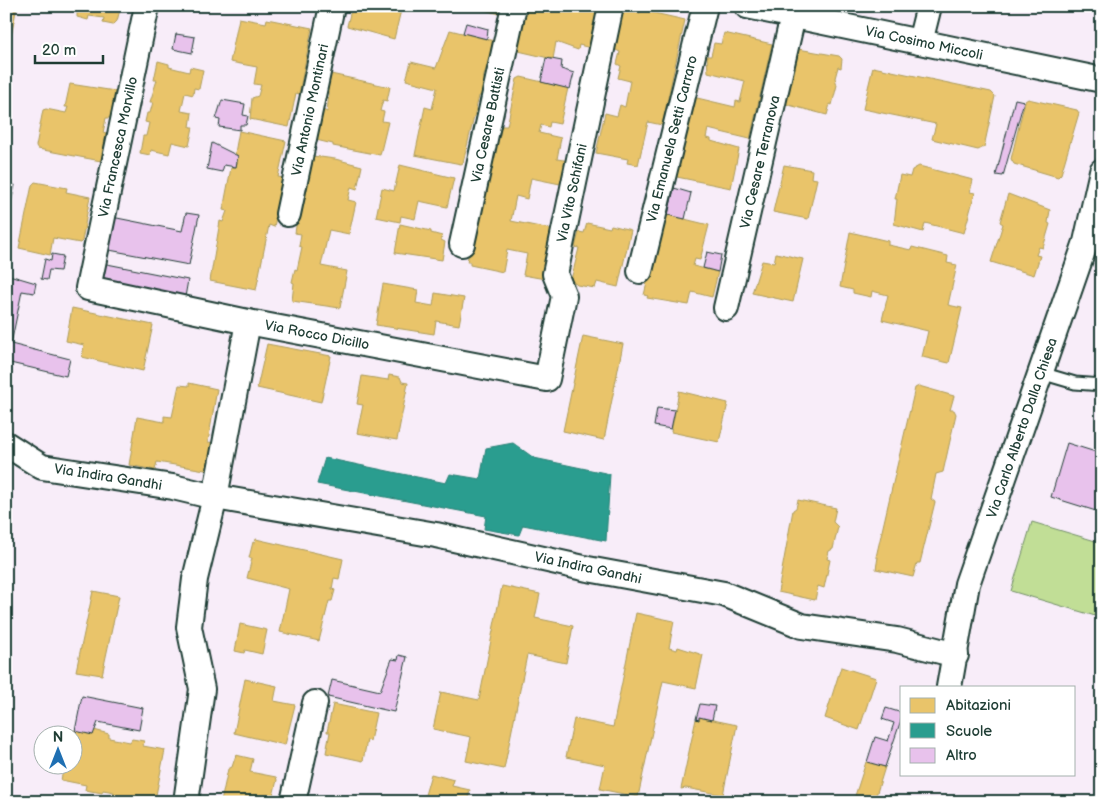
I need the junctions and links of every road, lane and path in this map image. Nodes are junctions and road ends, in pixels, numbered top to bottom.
1 (147, 6) edge
2 (332, 6) edge
3 (514, 6) edge
4 (611, 6) edge
5 (705, 6) edge
6 (747, 6) edge
7 (929, 6) edge
8 (793, 16) junction
9 (920, 42) junction
10 (1102, 80) edge
11 (1102, 171) edge
12 (288, 214) dead end
13 (462, 244) dead end
14 (640, 271) dead end
15 (88, 288) joint
16 (726, 308) dead end
17 (248, 322) junction
18 (1041, 373) junction
19 (547, 379) joint
20 (1102, 385) edge
21 (6, 444) edge
22 (215, 497) junction
23 (956, 655) junction
24 (949, 686) edge
25 (315, 703) dead end
26 (186, 802) edge
27 (293, 802) edge

1 - 15 street, Via Francesca Morvillo
2 - 12 street, Via Antonio Montinari
3 - 13 street, Via Cesare Battisti
4 - 19 street, Via Vito Schifani
5 - 14 street, Via Emanuela Setti Carraro
6 - 8 street, Via Cosimo Miccoli
7 - 9 street
8 - 9 street, Via Cosimo Miccoli
8 - 16 street, Via Cesare Terranova
9 - 10 street, Via Cosimo Miccoli
11 - 18 street, Via Carlo Alberto Dalla Chiesa
15 - 17 street, Via Rocco Dicillo
17 - 19 street, Via Rocco Dicillo
17 - 22 street
18 - 20 lane
18 - 23 street, Via Carlo Alberto Dalla Chiesa
21 - 22 street, Via Indira Gandhi
22 - 23 street, Via Indira Gandhi
22 - 26 street
23 - 24 street, Via Carlo Alberto Dalla Chiesa
25 - 27 street

